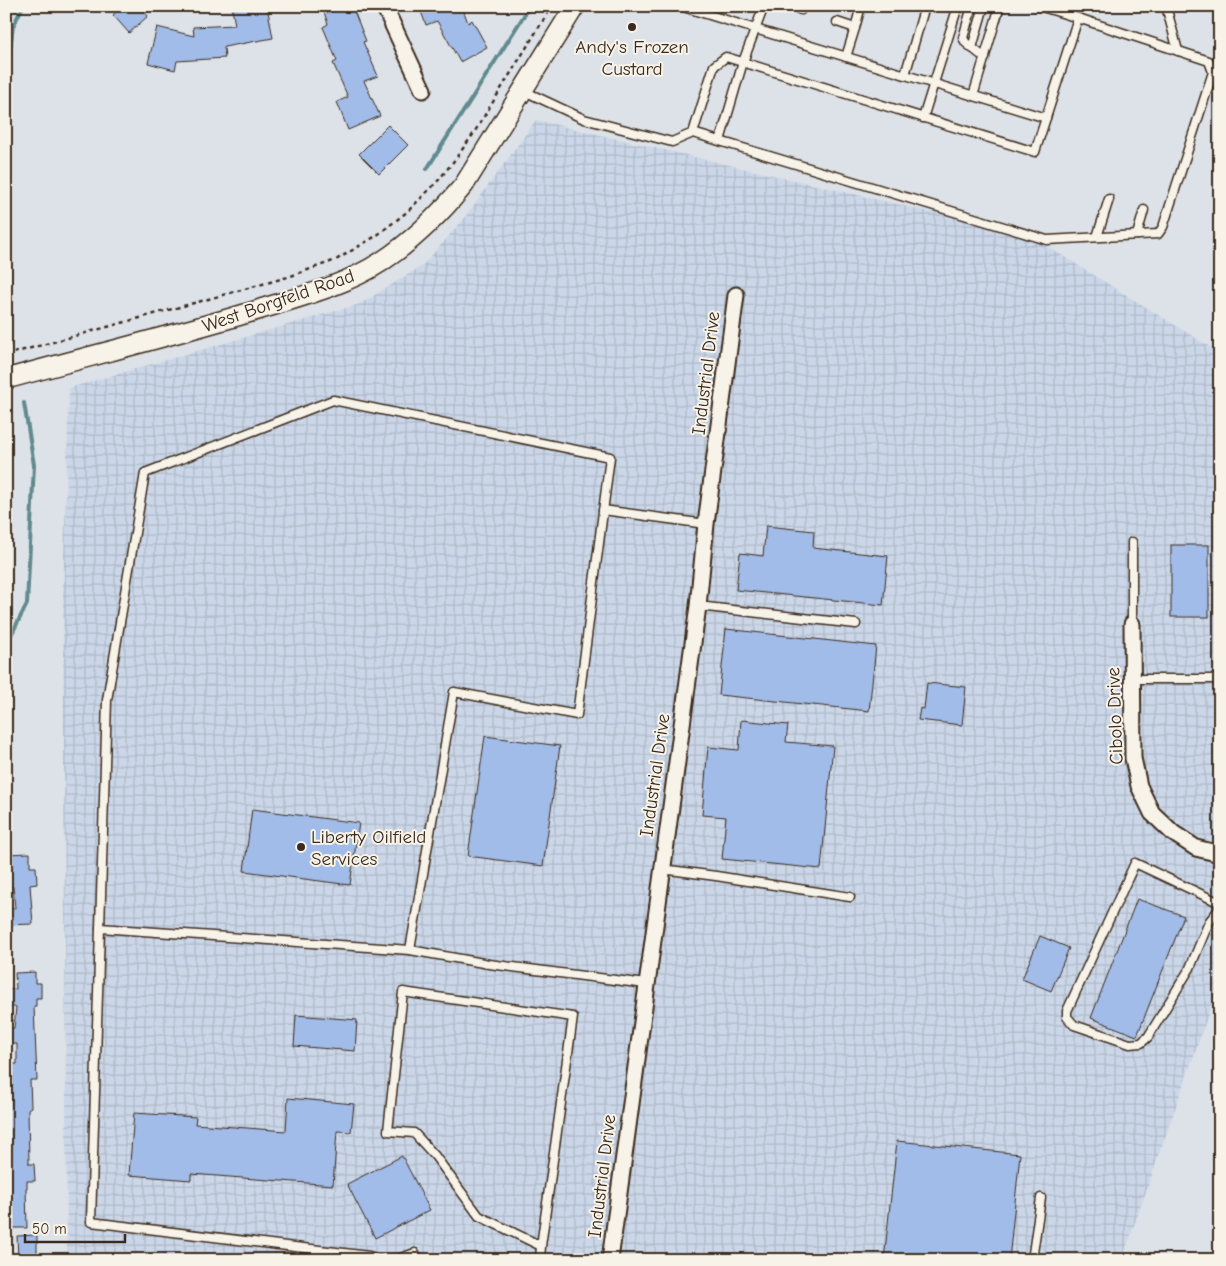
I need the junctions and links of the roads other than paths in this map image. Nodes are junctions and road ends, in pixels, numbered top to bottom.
1 (384, 6) edge
2 (575, 6) edge
3 (680, 6) edge
4 (764, 6) edge
5 (792, 6) edge
6 (862, 6) edge
7 (925, 6) edge
8 (958, 6) edge
9 (972, 6) edge
10 (984, 6) edge
11 (1000, 6) edge
12 (1039, 6) edge
13 (1166, 6) edge
14 (802, 10) dead end
15 (1078, 18) junction
16 (837, 22) dead end
17 (854, 28) junction
18 (755, 30) junction
19 (972, 48) junction
20 (1178, 51) junction
21 (846, 57) junction
22 (985, 58) junction
23 (742, 62) junction
24 (905, 75) junction
25 (933, 84) junction
26 (422, 90) dead end
27 (522, 90) junction
28 (973, 96) junction
29 (923, 118) junction
30 (1046, 118) junction
31 (693, 132) junction
32 (720, 140) junction
33 (1109, 199) dead end
34 (1144, 210) dead end
35 (1137, 235) junction
36 (1097, 237) junction
37 (736, 295) dead end
38 (6, 379) edge
39 (603, 510) junction
40 (706, 524) junction
41 (1132, 542) dead end
42 (698, 606) junction
43 (856, 624) dead end
44 (1132, 624) joint
45 (1132, 679) junction
46 (1220, 679) edge
47 (1220, 854) edge
48 (662, 869) junction
49 (850, 897) dead end
50 (1220, 903) edge
51 (1220, 908) edge
52 (100, 928) junction
53 (410, 950) junction
54 (646, 984) junction
55 (1040, 1198) dead end
56 (541, 1246) junction
57 (380, 1260) edge
58 (396, 1260) edge
59 (419, 1260) edge
60 (540, 1260) edge
61 (610, 1260) edge
62 (1032, 1260) edge

1 - 26 street
2 - 27 street, West Borgfeld Road
3 - 18 lane
4 - 18 lane
5 - 14 lane
6 - 17 lane
7 - 24 lane
8 - 25 lane
9 - 19 lane
10 - 19 lane
11 - 22 lane
12 - 15 lane
13 - 20 lane
15 - 20 lane
15 - 30 lane
16 - 17 lane
17 - 21 lane
18 - 21 lane
18 - 23 lane
19 - 22 lane
20 - 35 lane
21 - 24 lane
22 - 28 lane
23 - 29 lane
23 - 31 lane
23 - 32 lane
24 - 25 lane
25 - 28 lane
25 - 29 lane
27 - 31 lane
27 - 38 street, West Borgfeld Road
28 - 30 lane
29 - 30 lane
31 - 32 lane
32 - 36 lane
33 - 36 lane
34 - 35 lane
35 - 36 lane
37 - 40 street, Industrial Drive
39 - 40 lane
39 - 52 lane
39 - 53 lane
40 - 42 street, Industrial Drive
41 - 44 lane
42 - 43 lane
42 - 48 street, Industrial Drive
44 - 45 street, Cibolo Drive
45 - 46 lane
45 - 47 street, Cibolo Drive
48 - 49 lane
48 - 54 street, Industrial Drive
50 - 51 lane
52 - 53 lane
52 - 57 lane
53 - 54 lane
54 - 61 street, Industrial Drive
55 - 62 lane
56 - 56 lane
56 - 60 lane
58 - 59 lane

